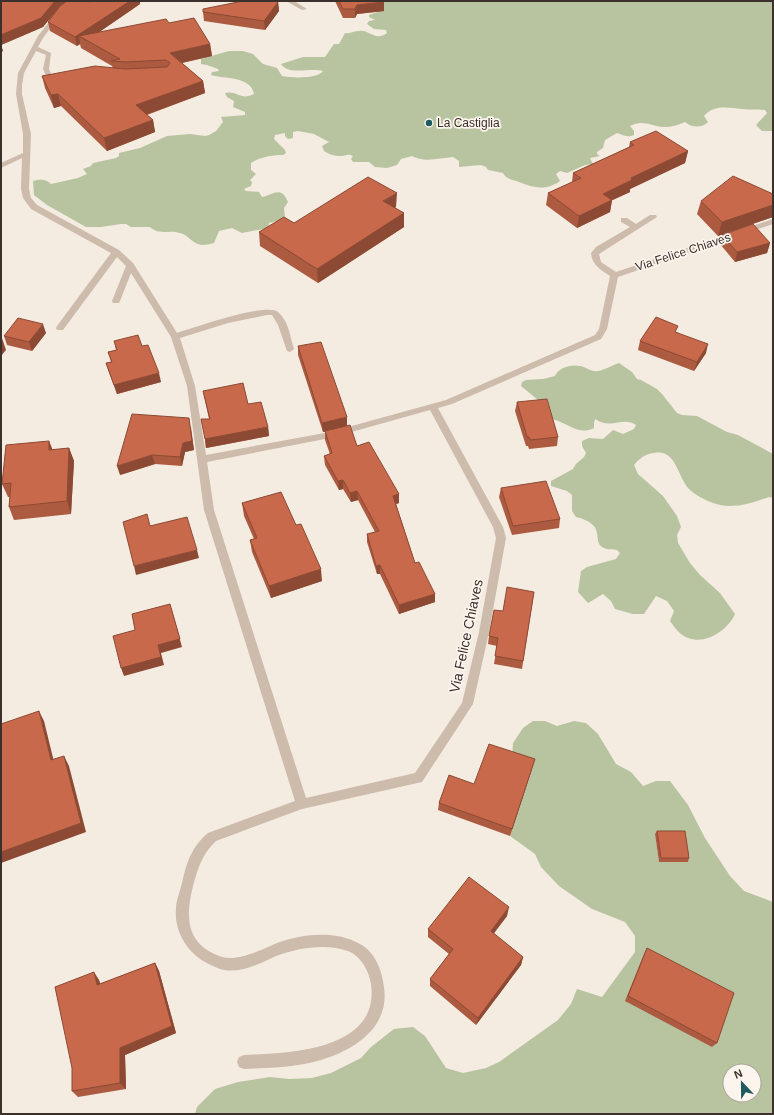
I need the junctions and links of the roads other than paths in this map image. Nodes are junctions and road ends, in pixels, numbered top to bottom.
1 (75, 1) edge
2 (289, 1) edge
3 (304, 9) dead end
4 (34, 48) junction
5 (65, 79) edge
6 (26, 153) junction
7 (1, 166) edge
8 (653, 217) dead end
9 (624, 220) dead end
10 (773, 221) edge
11 (636, 227) junction
12 (116, 252) junction
13 (130, 265) junction
14 (615, 275) junction
15 (116, 301) dead end
16 (60, 328) dead end
17 (175, 337) junction
18 (290, 349) dead end
19 (433, 407) junction
20 (202, 459) junction
21 (302, 804) junction
22 (244, 1062) dead end

1 - 4 street
2 - 3 street
4 - 5 street
4 - 6 street
6 - 7 street
6 - 12 street
8 - 11 street
9 - 11 street
10 - 14 street, Via Felice Chiaves
11 - 14 street
12 - 13 street
12 - 16 street
13 - 15 street
13 - 17 street
14 - 19 street
17 - 18 street
17 - 20 street
19 - 20 street
19 - 21 street, Via Felice Chiaves
20 - 21 street
21 - 22 street, Via Felice Chiaves

